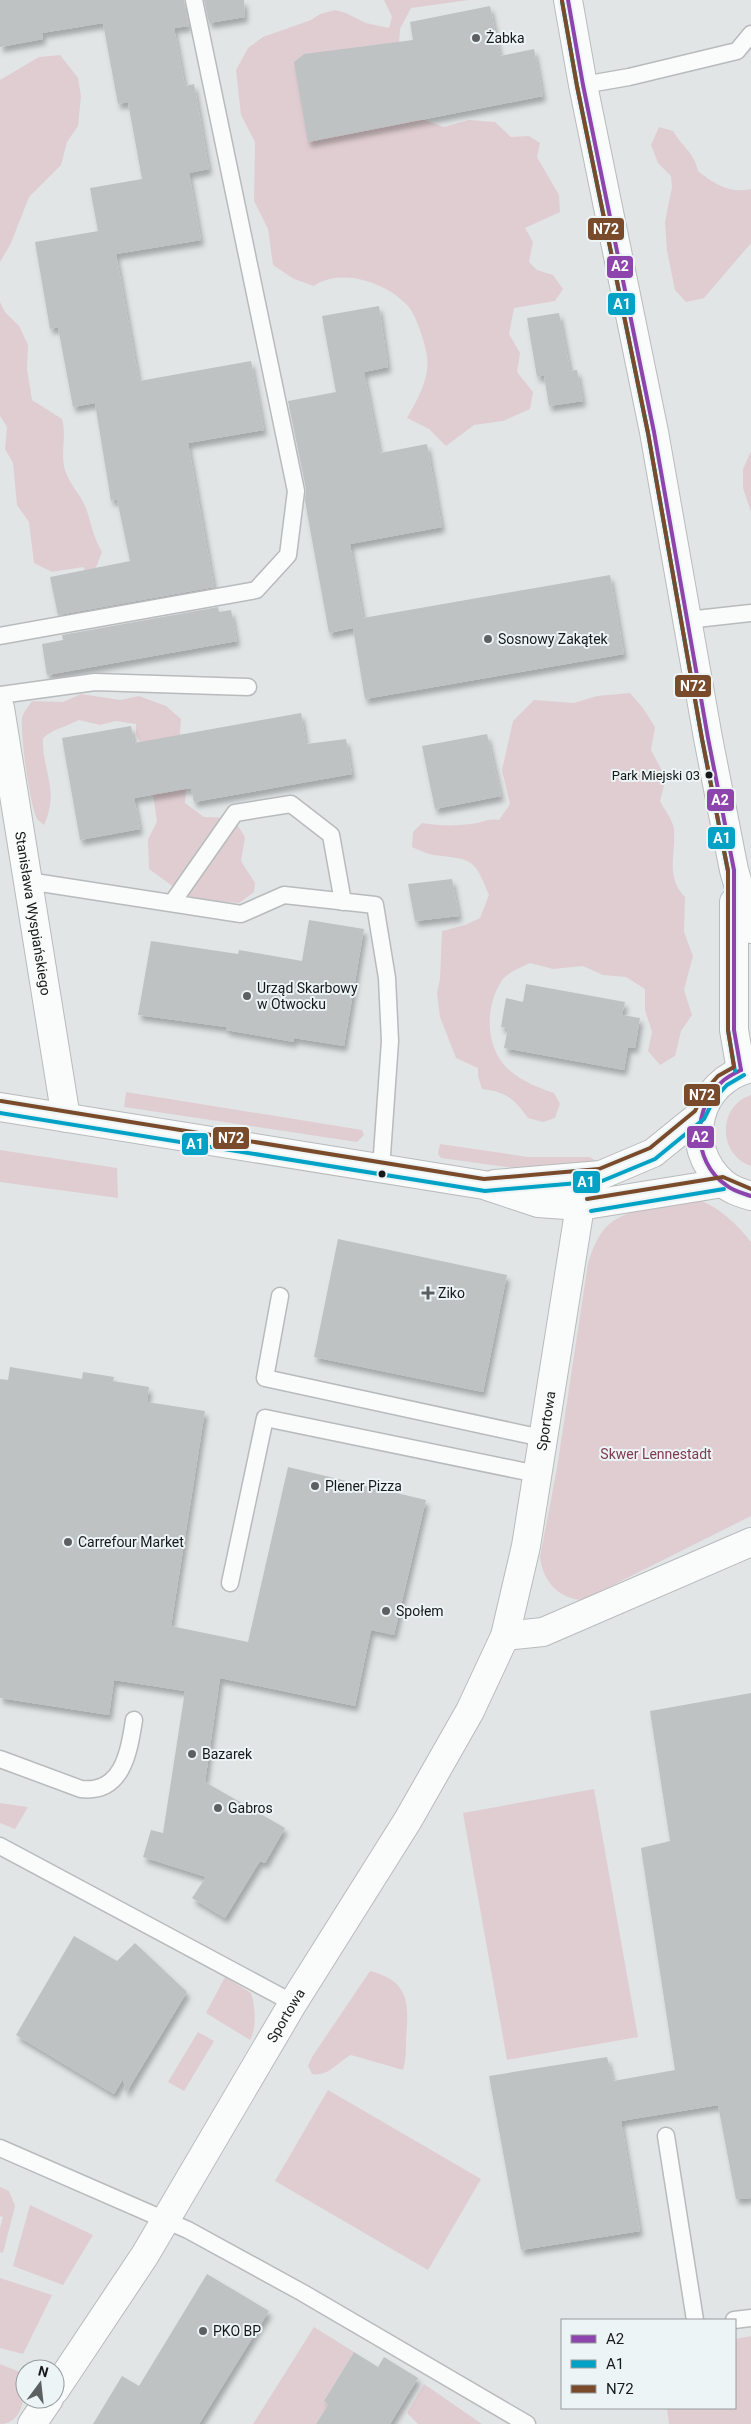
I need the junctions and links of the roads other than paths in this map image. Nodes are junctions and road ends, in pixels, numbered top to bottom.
1 (194, 0) edge
2 (568, 0) edge
3 (751, 34) edge
4 (583, 85) junction
5 (751, 613) edge
6 (687, 620) junction
7 (0, 636) edge
8 (248, 687) dead end
9 (0, 695) edge
10 (0, 708) edge
11 (734, 870) junction
12 (28, 881) junction
13 (343, 902) junction
14 (172, 904) junction
15 (751, 929) edge
16 (746, 1069) edge
17 (0, 1107) edge
18 (700, 1115) junction
19 (66, 1118) junction
20 (381, 1169) junction
21 (723, 1183) junction
22 (484, 1185) junction
23 (751, 1196) edge
24 (580, 1206) junction
25 (280, 1296) dead end
26 (542, 1438) junction
27 (537, 1474) junction
28 (751, 1542) edge
29 (230, 1584) dead end
30 (505, 1636) junction
31 (134, 1720) dead end
32 (0, 1759) edge
33 (0, 1846) edge
34 (293, 2003) junction
35 (666, 2136) dead end
36 (0, 2148) edge
37 (165, 2220) junction
38 (751, 2318) edge
39 (695, 2319) edge
40 (736, 2320) edge
41 (65, 2375) edge
42 (42, 2409) edge
43 (32, 2424) edge
44 (527, 2424) edge

1 - 7 lane
2 - 4 street
3 - 4 lane
4 - 6 street
5 - 6 lane
6 - 11 street
8 - 9 lane
10 - 12 street, Stanisława Wyspiańskiego
11 - 15 street
11 - 16 street
12 - 14 lane
12 - 19 street, Stanisława Wyspiańskiego
13 - 14 lane
13 - 14 lane
13 - 20 lane
16 - 18 street
17 - 19 street
18 - 21 street
18 - 22 street
19 - 20 street
20 - 22 street
21 - 23 street
21 - 24 street
22 - 24 street
24 - 26 street, Sportowa
25 - 26 lane
26 - 27 street, Sportowa
27 - 29 lane
27 - 30 street, Sportowa
28 - 30 street
30 - 34 street, Sportowa
31 - 32 lane
33 - 34 lane
34 - 37 street, Sportowa
35 - 39 lane
36 - 37 lane
37 - 41 street, Sportowa
37 - 44 lane
38 - 40 lane
42 - 43 street

